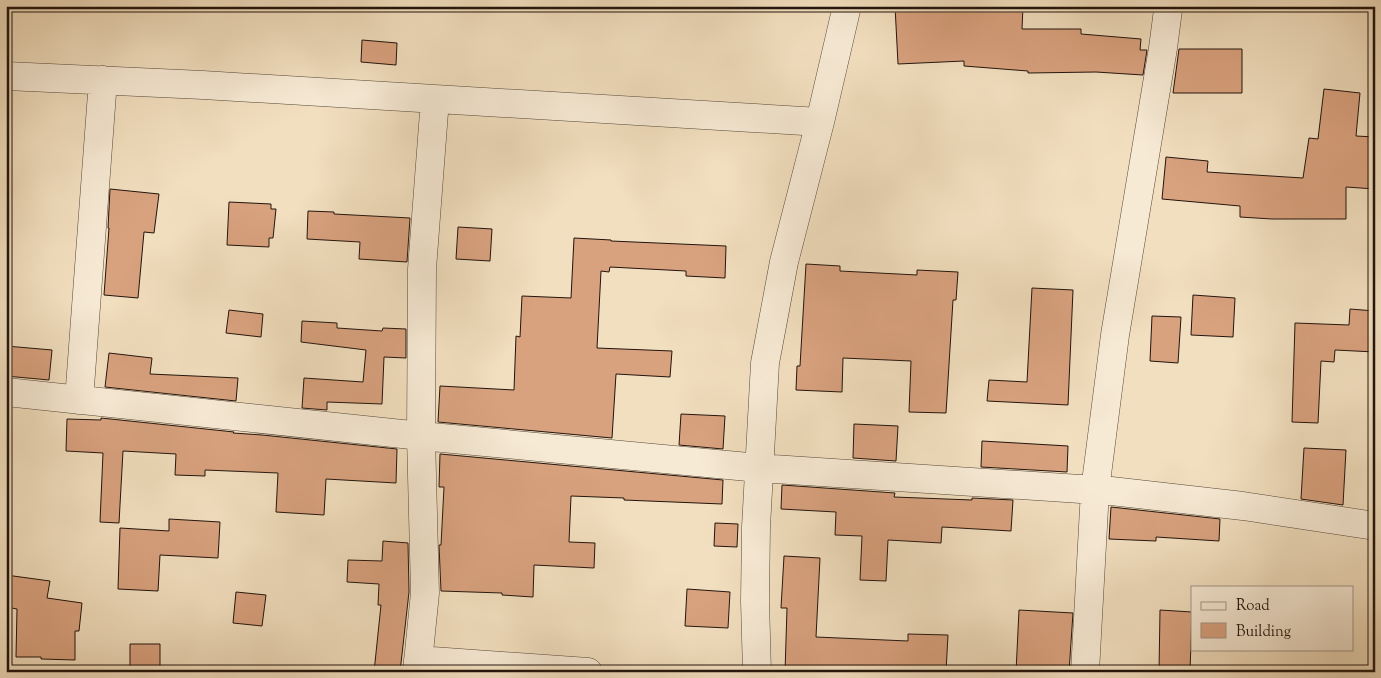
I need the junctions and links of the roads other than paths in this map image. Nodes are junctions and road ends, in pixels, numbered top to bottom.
1 (847, 6) edge
2 (1167, 6) edge
3 (6, 76) edge
4 (102, 80) junction
5 (435, 99) junction
6 (820, 122) junction
7 (6, 392) edge
8 (79, 400) junction
9 (421, 436) junction
10 (759, 468) junction
11 (1095, 490) junction
12 (1375, 526) edge
13 (417, 666) edge
14 (588, 672) edge
15 (757, 672) edge
16 (1085, 672) edge

1 - 6 street
2 - 11 street
3 - 4 street
4 - 5 street
4 - 8 street
5 - 6 street
5 - 9 street
6 - 10 street
7 - 8 street
8 - 9 street
9 - 10 street
9 - 13 street
10 - 11 street
10 - 15 street
11 - 12 street
11 - 16 street
13 - 14 street

